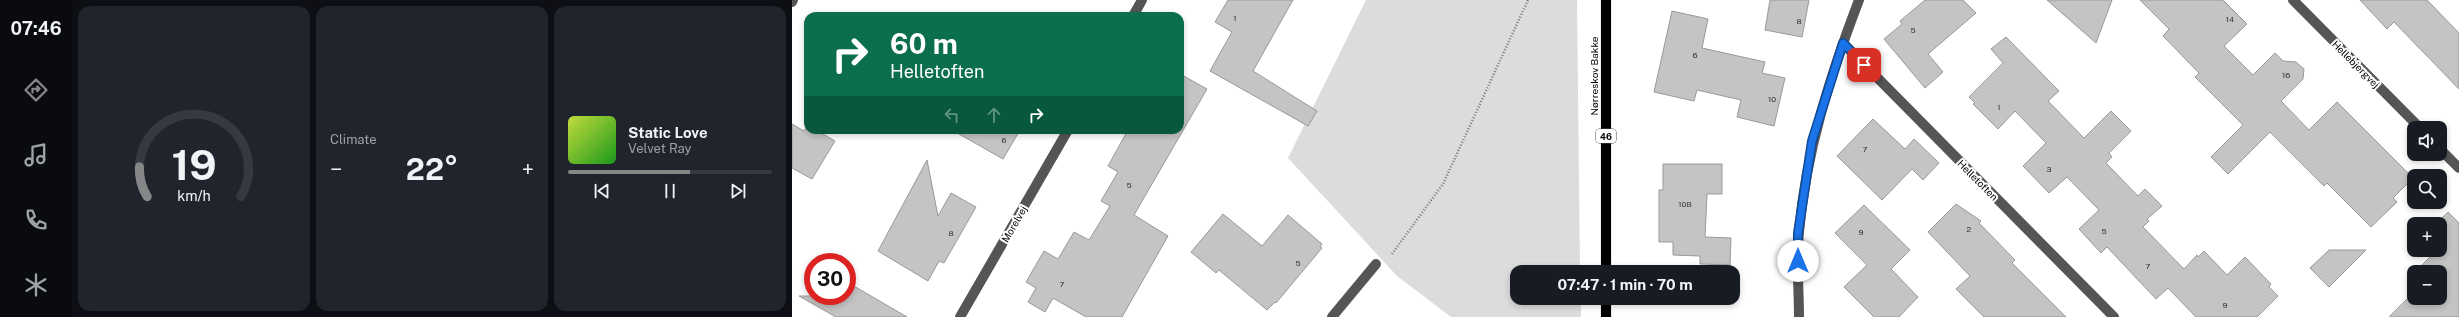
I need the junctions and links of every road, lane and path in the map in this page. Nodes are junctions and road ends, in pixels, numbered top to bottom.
1 (1142, 0) edge
2 (1528, 0) edge
3 (1606, 0) edge
4 (1859, 0) edge
5 (2293, 0) edge
6 (1135, 12) edge
7 (1843, 43) junction
8 (2413, 121) edge
9 (1066, 134) edge
10 (2447, 156) edge
11 (2459, 168) edge
12 (1376, 264) joint
13 (1606, 265) edge
14 (1606, 305) edge
15 (960, 317) edge
16 (1332, 317) edge
17 (1606, 317) edge
18 (1799, 317) edge
19 (2114, 317) edge

1 - 6 street
2 - 12 path
3 - 13 main road, Nørreskov Bakke / 46
4 - 7 street
5 - 8 street, Hellebjergvej
7 - 18 street
7 - 19 street, Helletoften
9 - 15 street, Morelvej
10 - 11 street
12 - 16 street
14 - 17 main road

